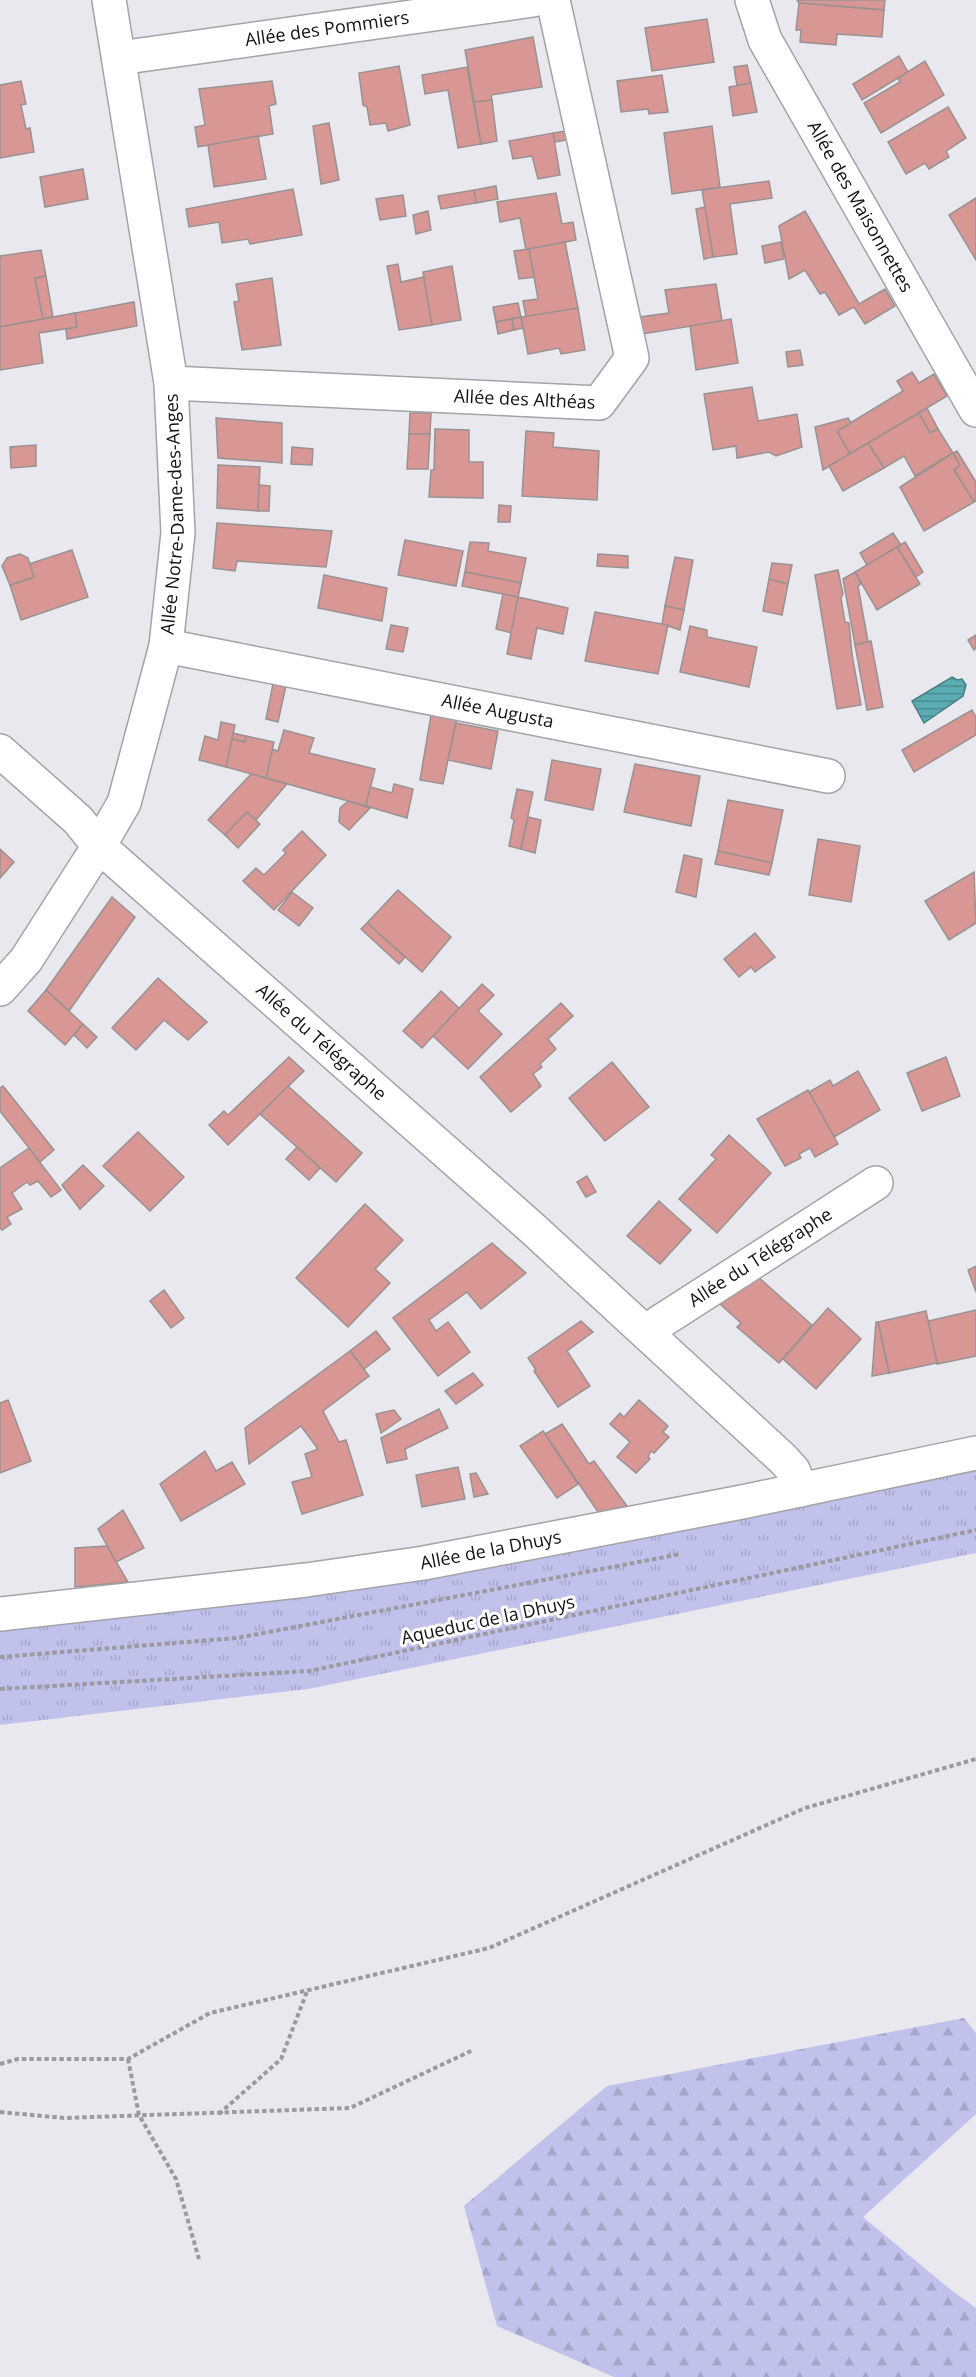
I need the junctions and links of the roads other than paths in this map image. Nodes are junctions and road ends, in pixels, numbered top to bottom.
1 (109, 0) edge
2 (533, 0) edge
3 (553, 0) edge
4 (752, 0) edge
5 (119, 57) junction
6 (171, 383) junction
7 (976, 410) edge
8 (166, 646) junction
9 (0, 751) edge
10 (828, 776) dead end
11 (99, 846) junction
12 (0, 989) edge
13 (876, 1183) dead end
14 (646, 1330) junction
15 (976, 1453) edge
16 (801, 1490) junction
17 (0, 1614) edge

1 - 5 street, Allée Notre-Dame-des-Anges
2 - 5 street, Allée des Pommiers
3 - 6 street, Allée des Althéas
4 - 7 street, Allée des Maisonnettes
5 - 6 street, Allée Notre-Dame-des-Anges
6 - 8 street, Allée Notre-Dame-des-Anges
8 - 10 street, Allée Augusta
8 - 11 street, Allée Notre-Dame-des-Anges
9 - 11 street, Allée du Télégraphe
11 - 12 street, Allée Notre-Dame-des-Anges
11 - 14 street, Allée du Télégraphe
13 - 14 street, Allée du Télégraphe
14 - 16 street, Allée du Télégraphe
15 - 16 street, Allée de la Dhuys
16 - 17 street, Allée de la Dhuys

